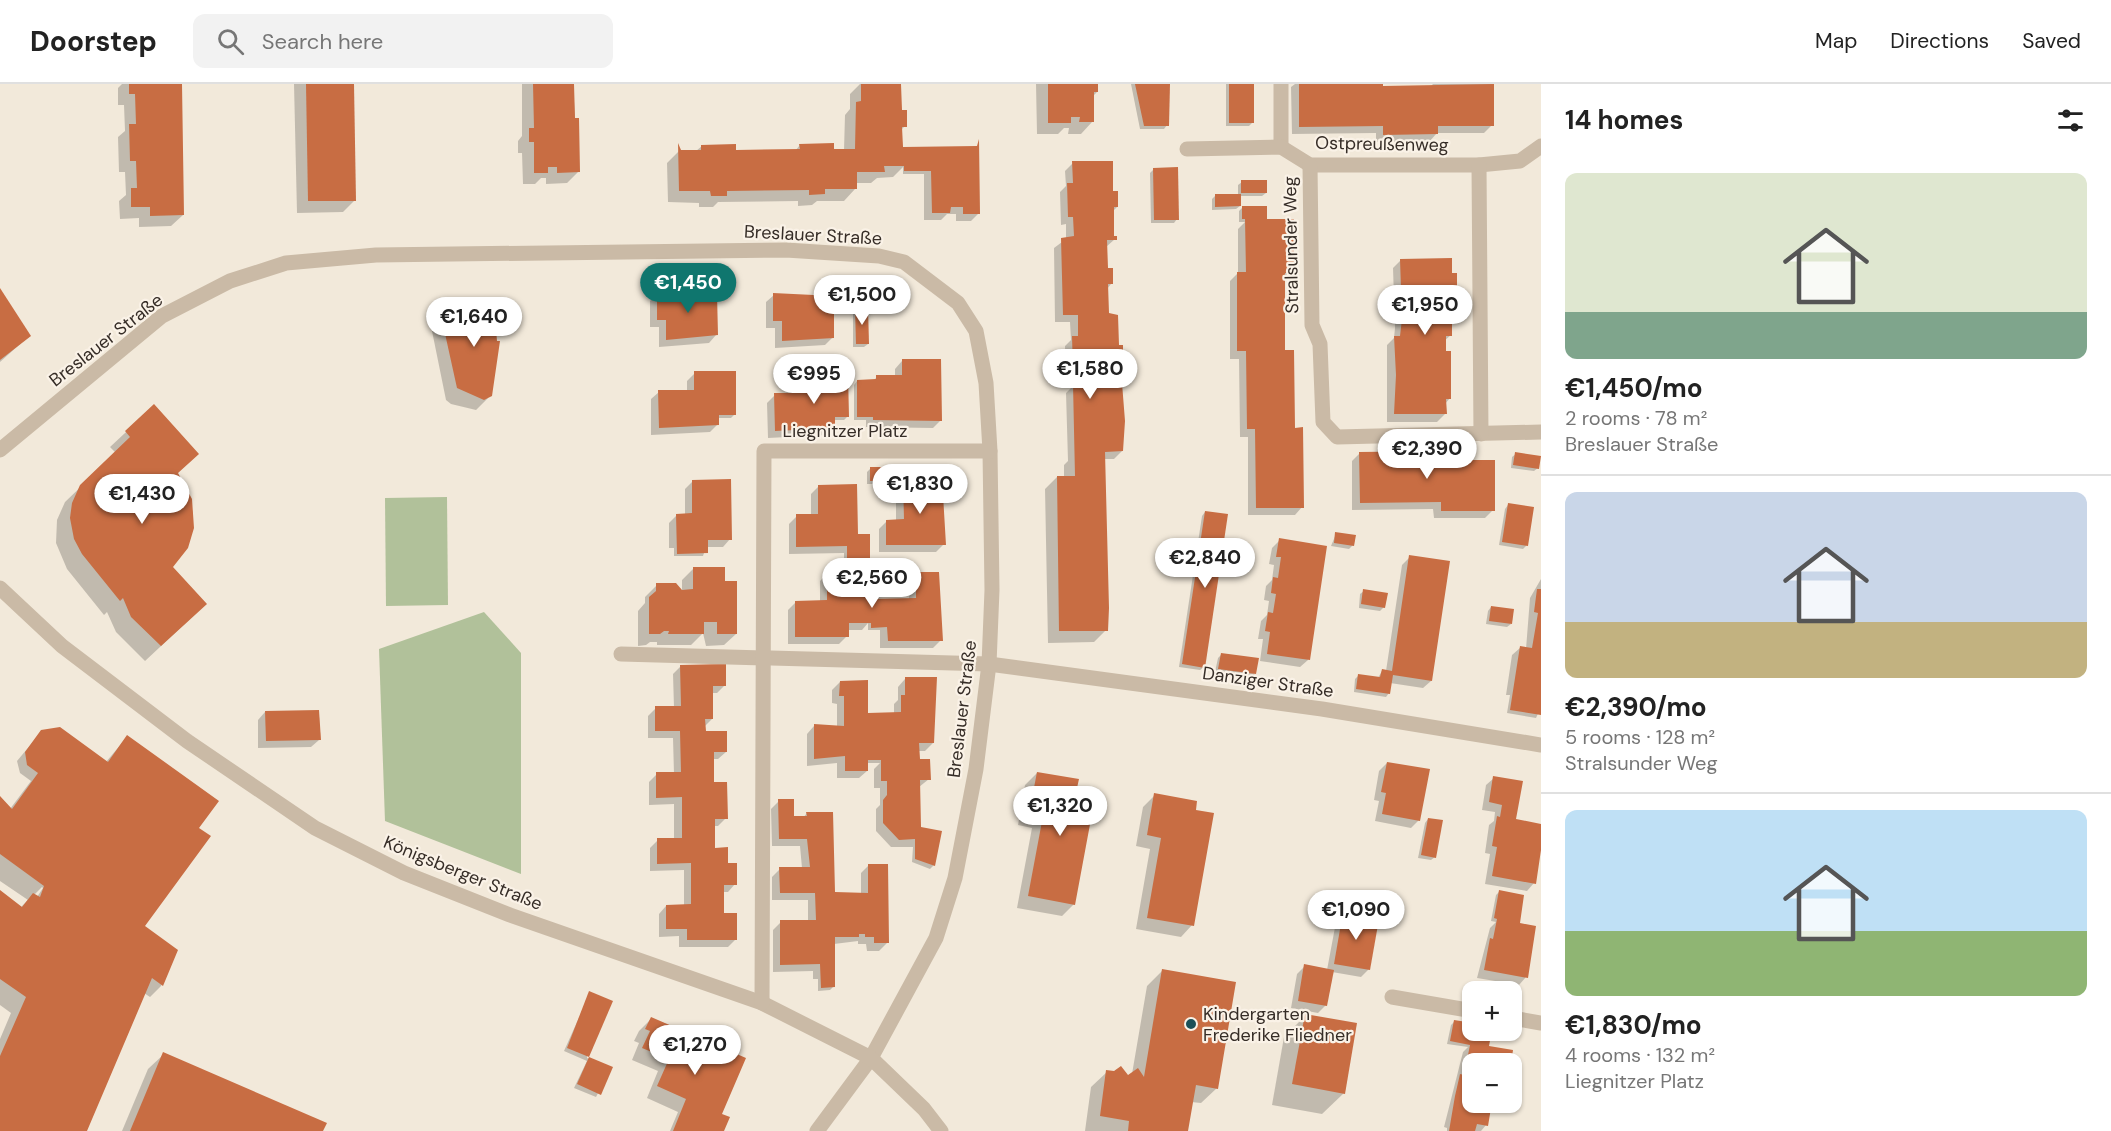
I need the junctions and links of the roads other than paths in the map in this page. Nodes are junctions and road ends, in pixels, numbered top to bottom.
1 (1281, 84) edge
2 (1541, 146) edge
3 (1281, 147) junction
4 (1187, 149) dead end
5 (1310, 165) junction
6 (1479, 165) junction
7 (1541, 432) edge
8 (1481, 434) junction
9 (0, 450) edge
10 (990, 451) junction
11 (0, 588) edge
12 (621, 654) dead end
13 (765, 658) junction
14 (989, 664) junction
15 (1541, 746) edge
16 (1392, 997) dead end
17 (762, 1004) junction
18 (1462, 1009) edge
19 (1522, 1020) edge
20 (1541, 1023) edge
21 (871, 1058) junction
22 (817, 1131) edge
23 (941, 1131) edge

1 - 3 street
2 - 6 street, Ostpreußenweg
3 - 4 street
3 - 5 street, Ostpreußenweg
5 - 6 street, Ostpreußenweg
5 - 8 street, Stralsunder Weg
6 - 8 street
7 - 8 street, Stralsunder Weg
9 - 10 street, Breslauer Straße
10 - 13 street, Liegnitzer Platz
10 - 14 street, Breslauer Straße
11 - 17 street, Königsberger Straße
12 - 13 street
13 - 14 street
13 - 17 street, Liegnitzer Platz
14 - 15 street, Danziger Straße
14 - 21 street, Breslauer Straße
16 - 18 street
17 - 21 street, Königsberger Straße
19 - 20 street
21 - 22 street, Breslauer Straße
21 - 23 street, Königsberger Straße

